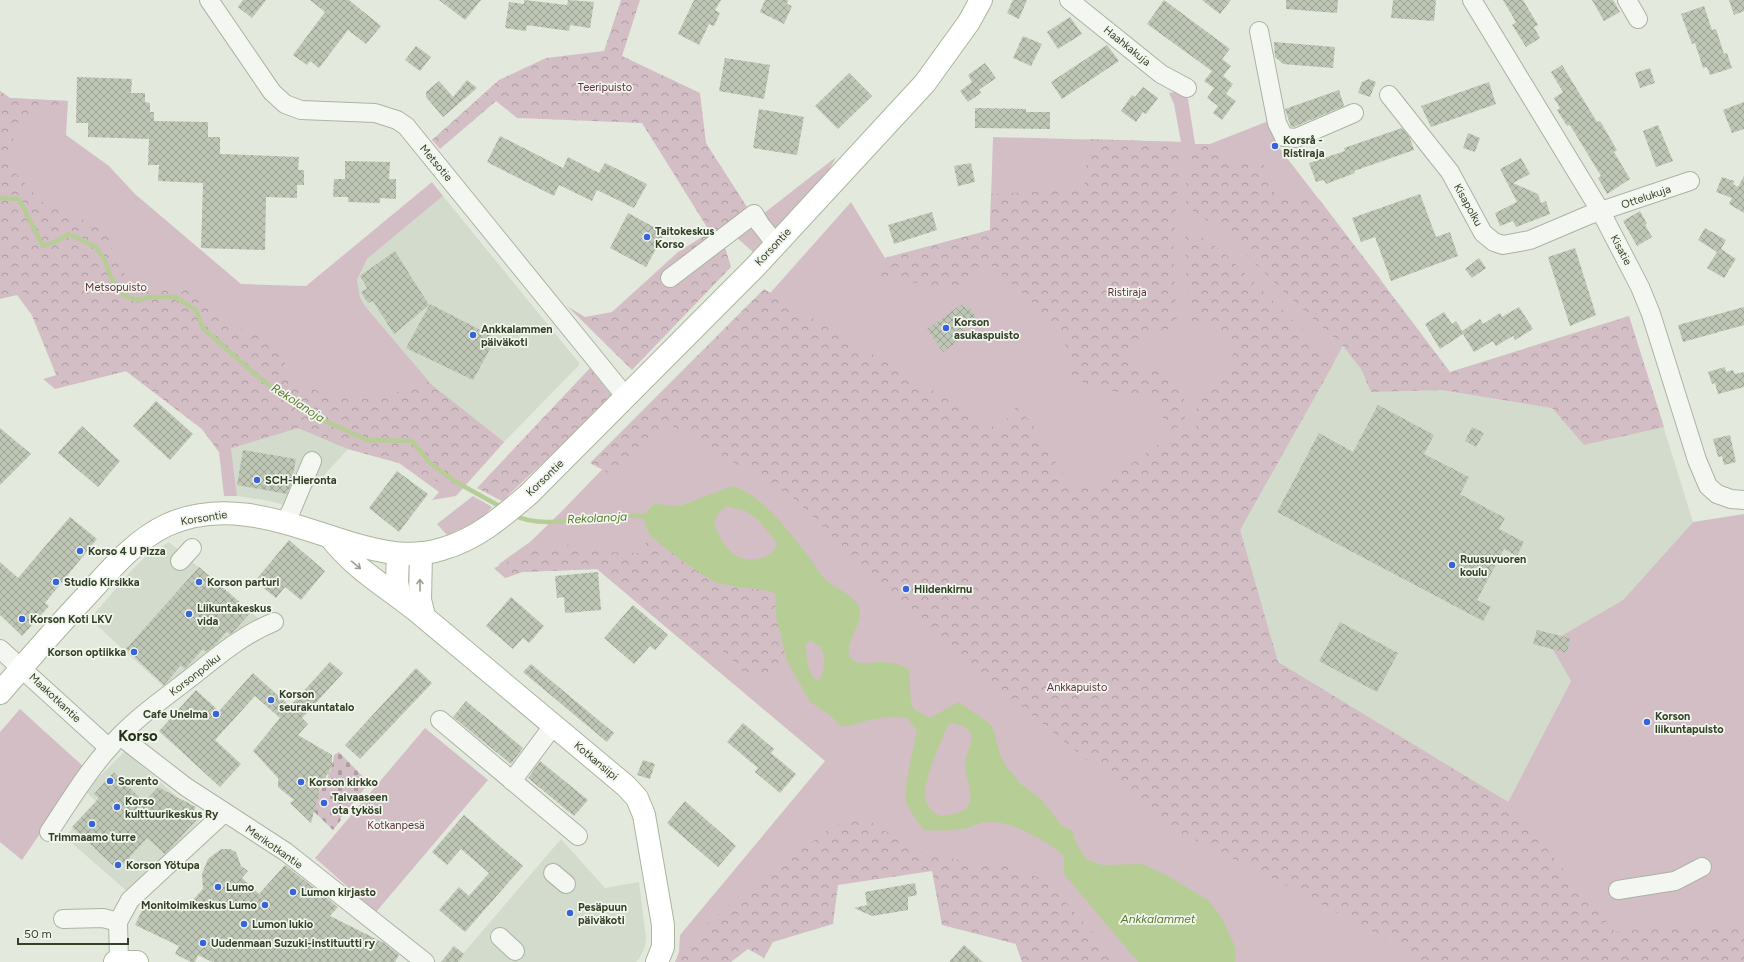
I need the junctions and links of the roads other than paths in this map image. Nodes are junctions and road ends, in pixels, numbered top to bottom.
1 (209, 0) edge
2 (981, 0) edge
3 (1070, 0) edge
4 (1472, 0) edge
5 (1627, 0) edge
6 (1638, 19) dead end
7 (1259, 31) dead end
8 (1187, 88) dead end
9 (1389, 95) dead end
10 (1354, 113) dead end
11 (1690, 181) dead end
12 (1601, 212) junction
13 (776, 244) junction
14 (670, 278) dead end
15 (626, 397) junction
16 (312, 461) dead end
17 (1744, 500) edge
18 (284, 522) junction
19 (330, 537) junction
20 (421, 553) junction
21 (398, 554) junction
22 (400, 598) junction
23 (424, 616) junction
24 (274, 622) dead end
25 (0, 649) edge
26 (22, 667) junction
27 (0, 694) edge
28 (440, 720) dead end
29 (547, 734) dead end
30 (114, 742) junction
31 (512, 781) junction
32 (224, 813) junction
33 (49, 832) dead end
34 (578, 836) dead end
35 (1702, 867) dead end
36 (1618, 890) dead end
37 (63, 919) dead end
38 (118, 922) junction
39 (500, 937) dead end
40 (515, 951) dead end
41 (124, 962) edge
42 (425, 962) edge
43 (657, 962) edge

1 - 15 street, Metsotie
2 - 13 main road, Korsontie
3 - 8 street, Haahkakuja
4 - 12 street, Kisatie
5 - 6 street
7 - 10 street
9 - 12 street, Kisapolku
11 - 12 street, Ottelukuja
12 - 17 street, Kisatie
13 - 14 street
13 - 15 main road, Korsontie
15 - 20 main road, Korsontie
16 - 18 street
18 - 19 main road, Korsontie
18 - 26 main road, Korsontie
19 - 21 main road, Korsontie
19 -> 22 main road, Kotkansiipi
20 - 21 main road, Korsontie
23 -> 20 main road
21 - 22 main road
22 - 23 main road, Kotkansiipi
23 - 43 main road, Kotkansiipi
24 - 30 street, Korsonpolku
25 - 26 street, Maakotkantie
26 - 27 main road, Korsontie
26 - 30 street, Maakotkantie
28 - 31 street
29 - 31 street
30 - 32 street, Merikotkantie
30 - 33 street, Korsonpolku
31 - 34 street
32 - 38 street
32 - 42 street, Merikotkantie
35 - 36 street
37 - 38 street
38 - 41 street
39 - 40 street

